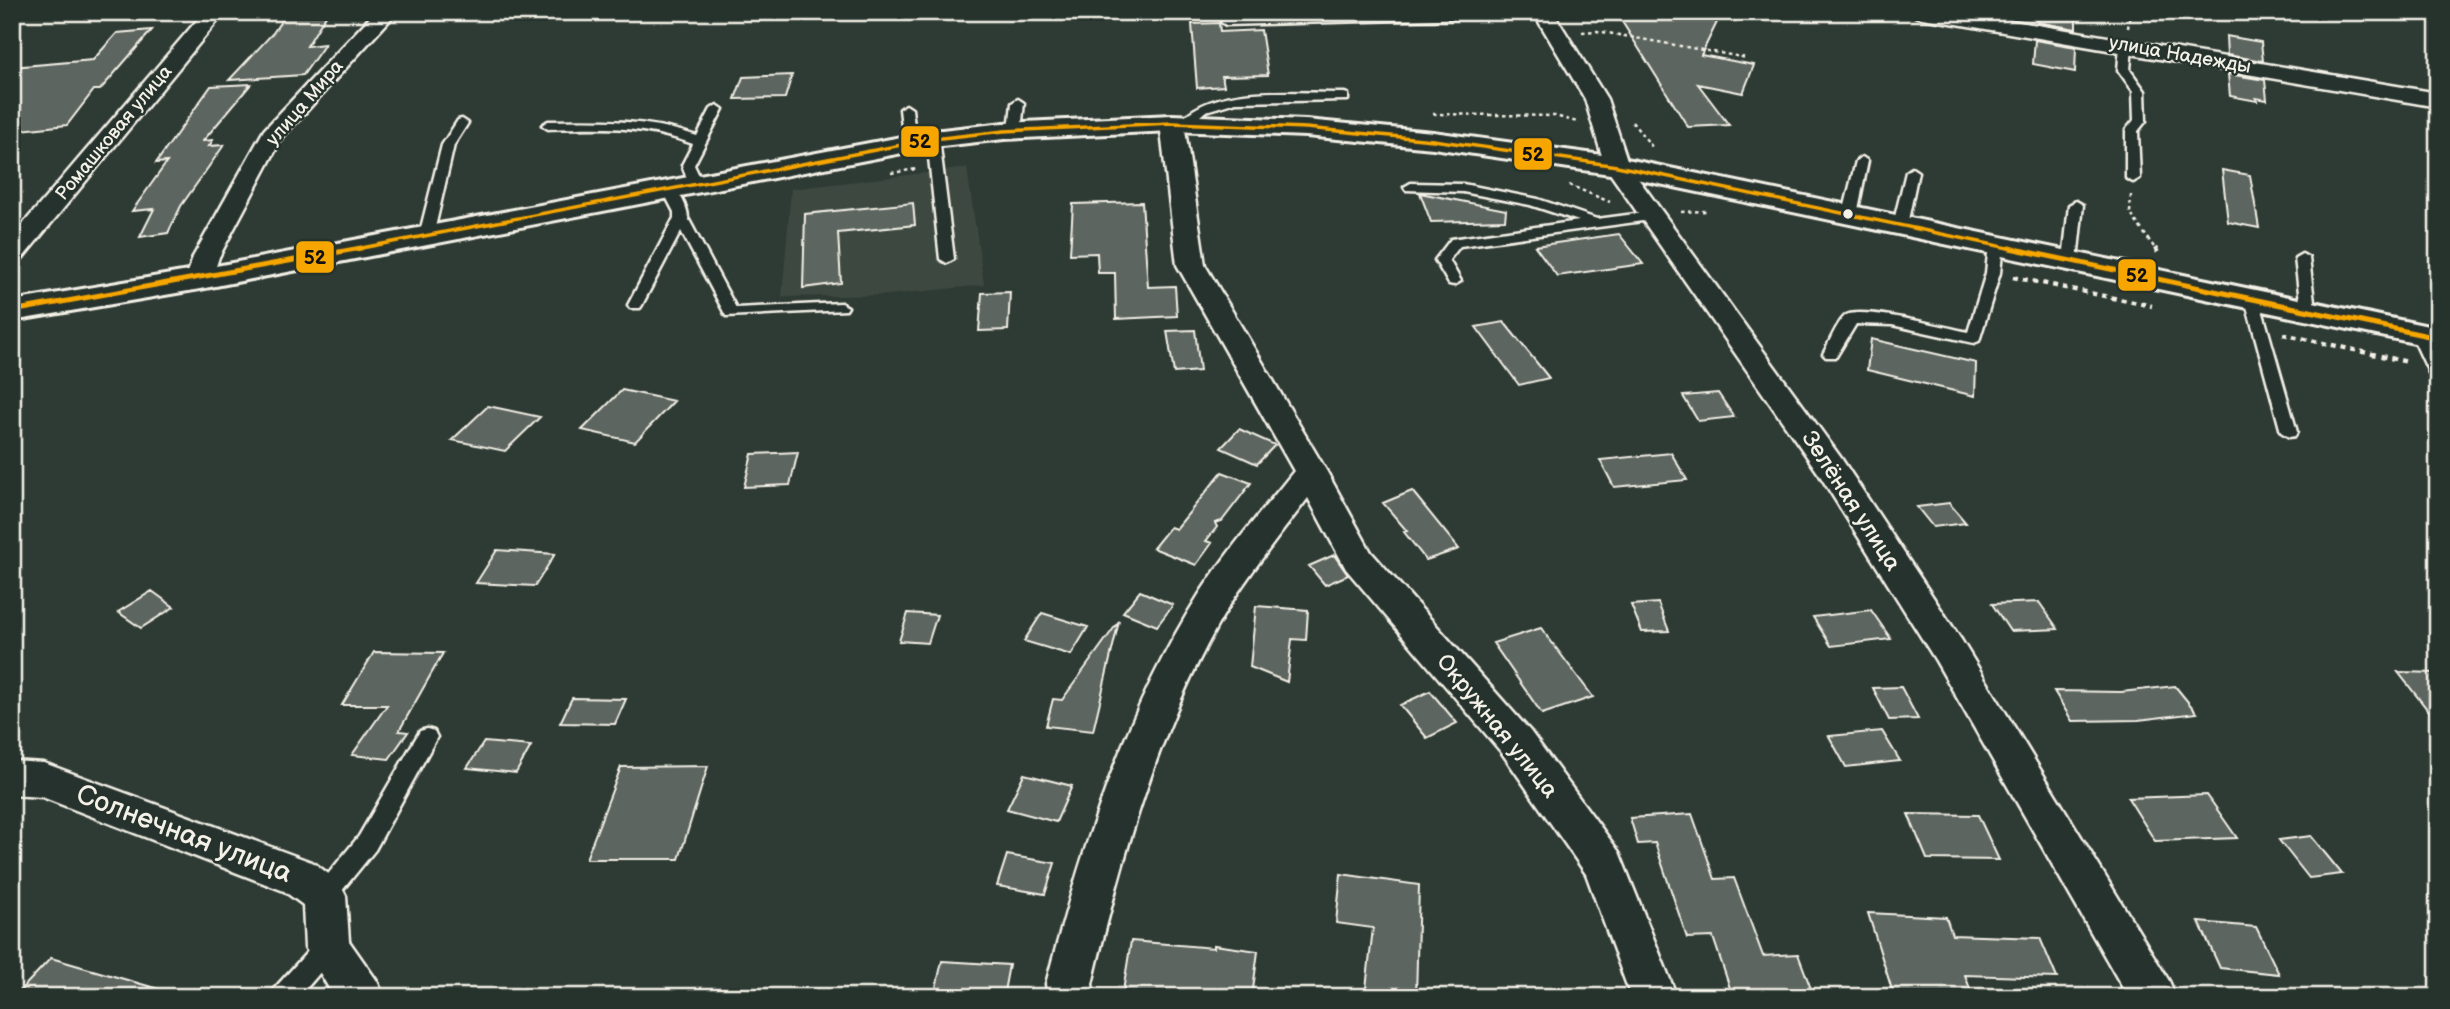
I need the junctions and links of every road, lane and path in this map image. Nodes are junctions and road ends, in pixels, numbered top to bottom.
1 (215, 12) edge
2 (387, 12) edge
3 (1543, 12) edge
4 (1922, 12) edge
5 (1226, 22) dead end
6 (1556, 33) junction
7 (2126, 46) junction
8 (1747, 58) dead end
9 (1344, 97) dead end
10 (2438, 100) edge
11 (717, 109) dead end
12 (906, 109) dead end
13 (1426, 114) dead end
14 (1579, 122) dead end
15 (462, 123) dead end
16 (1178, 123) junction
17 (548, 125) dead end
18 (921, 141) junction
19 (699, 142) junction
20 (1862, 161) dead end
21 (1617, 166) junction
22 (1912, 172) dead end
23 (2133, 177) joint
24 (683, 187) junction
25 (1411, 187) dead end
26 (2076, 205) dead end
27 (1850, 215) junction
28 (1650, 216) junction
29 (681, 218) junction
30 (1599, 223) junction
31 (1900, 225) junction
32 (426, 236) junction
33 (1996, 244) junction
34 (12, 254) edge
35 (2161, 257) dead end
36 (2302, 258) dead end
37 (947, 259) dead end
38 (2070, 260) junction
39 (200, 279) junction
40 (1454, 281) dead end
41 (2252, 299) junction
42 (635, 305) dead end
43 (841, 307) dead end
44 (2308, 310) junction
45 (12, 311) edge
46 (2429, 336) edge
47 (1831, 354) dead end
48 (2438, 375) edge
49 (2289, 432) dead end
50 (1311, 472) junction
51 (427, 737) dead end
52 (12, 778) edge
53 (324, 896) junction
54 (327, 947) junction
55 (283, 997) edge
56 (361, 997) edge
57 (1071, 997) edge
58 (1654, 997) edge
59 (2153, 997) edge

1 - 34 street, Ромашковая улица
2 - 39 street, улица Мира
3 - 5 lane
3 - 6 street, Зелёная улица
4 - 7 street, улица Надежды
6 - 8 path
6 - 21 street, Зелёная улица
7 - 10 street, улица Надежды
7 - 23 lane
9 - 16 lane
11 - 19 lane
12 - 18 lane
13 - 14 path
15 - 32 lane
16 - 18 main road
16 - 21 main road
16 - 50 street, Окружная улица
17 - 19 lane
18 - 24 main road
18 - 37 lane
19 - 24 lane
20 - 27 lane
21 - 27 main road
21 - 28 street, Зелёная улица
22 - 31 lane
23 - 35 path
24 - 29 lane
24 - 32 main road
25 - 30 lane
26 - 38 lane
27 - 31 main road
28 - 30 lane
28 - 59 street, Зелёная улица
29 - 42 lane
29 - 43 lane
30 - 40 lane
31 - 33 main road
32 - 39 main road
33 - 38 main road
33 - 47 lane
36 - 44 lane
38 - 41 main road
39 - 45 main road
41 - 44 main road
41 - 49 lane
44 - 46 main road
46 - 48 lane
50 - 57 street
50 - 58 street, Окружная улица
51 - 53 lane
52 - 53 street, Солнечная улица
53 - 54 street
54 - 55 lane
54 - 56 street

